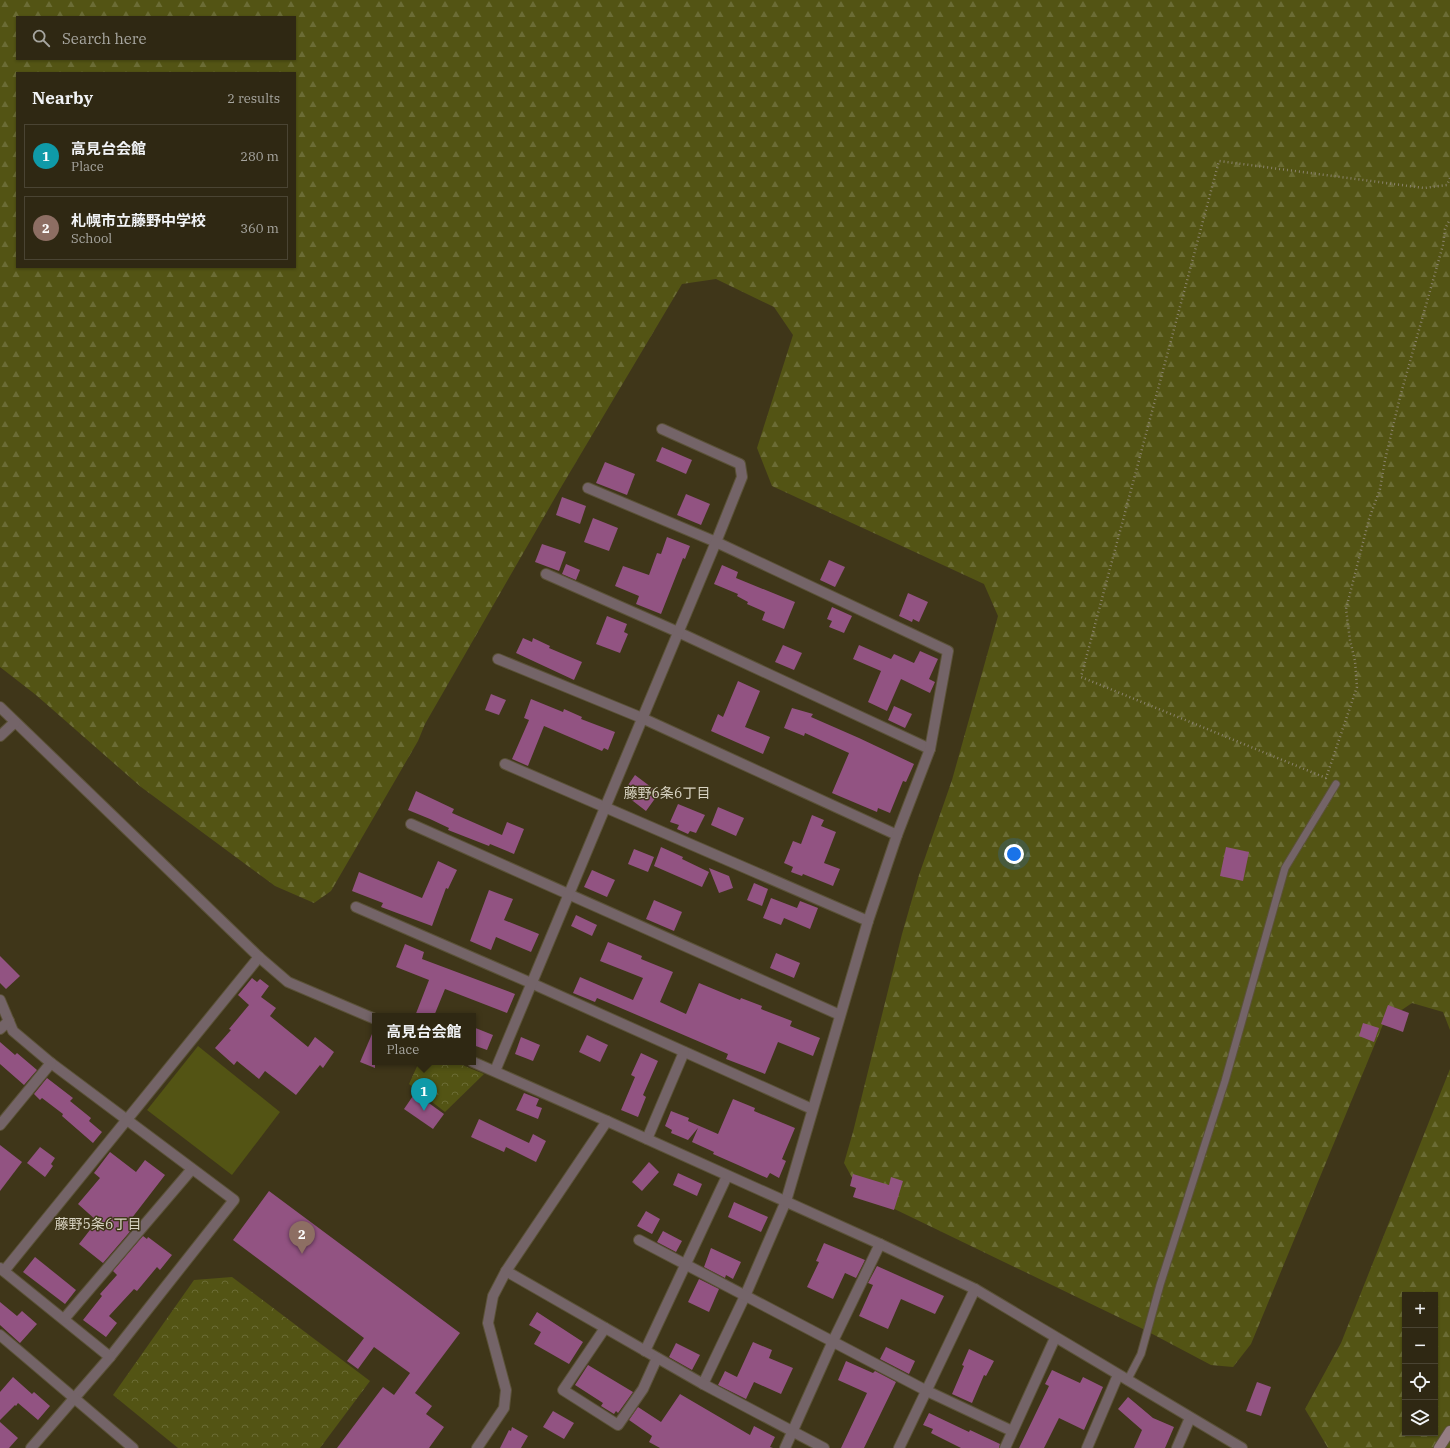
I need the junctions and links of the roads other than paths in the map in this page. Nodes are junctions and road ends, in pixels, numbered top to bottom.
1 (662, 429) dead end
2 (588, 488) dead end
3 (716, 542) junction
4 (546, 574) dead end
5 (678, 632) junction
6 (498, 659) dead end
7 (0, 707) edge
8 (642, 718) junction
9 (15, 722) junction
10 (0, 736) edge
11 (930, 749) junction
12 (505, 764) dead end
13 (1336, 784) dead end
14 (605, 806) junction
15 (411, 824) dead end
16 (897, 835) junction
17 (569, 894) junction
18 (356, 907) dead end
19 (868, 921) junction
20 (259, 957) junction
21 (531, 983) junction
22 (0, 1000) edge
23 (840, 1015) junction
24 (372, 1018) edge
25 (9, 1021) junction
26 (0, 1029) edge
27 (684, 1052) junction
28 (51, 1063) junction
29 (476, 1063) edge
30 (494, 1071) junction
31 (812, 1109) junction
32 (126, 1120) junction
33 (608, 1121) junction
34 (0, 1125) edge
35 (647, 1139) junction
36 (192, 1169) junction
37 (727, 1176) junction
38 (786, 1201) junction
39 (639, 1240) dead end
40 (880, 1244) junction
41 (685, 1265) junction
42 (2, 1269) edge
43 (506, 1271) junction
44 (975, 1289) junction
45 (745, 1296) junction
46 (64, 1319) junction
47 (605, 1328) junction
48 (0, 1336) edge
49 (1055, 1338) junction
50 (833, 1341) junction
51 (645, 1350) junction
52 (110, 1357) junction
53 (658, 1358) junction
54 (1118, 1375) junction
55 (1127, 1381) junction
56 (702, 1384) junction
57 (927, 1391) junction
58 (74, 1399) junction
59 (1190, 1418) junction
60 (1012, 1431) junction
61 (1450, 1431) edge
62 (792, 1432) junction
63 (31, 1448) edge
64 (133, 1448) edge
65 (478, 1448) edge
66 (785, 1448) edge
67 (824, 1448) edge
68 (899, 1448) edge
69 (1004, 1448) edge
70 (1087, 1448) edge
71 (1177, 1448) edge
72 (1242, 1448) edge
73 (1439, 1448) edge

1 - 3 street
2 - 3 street
3 - 5 street
3 - 11 street
4 - 5 street
5 - 8 street
5 - 11 street
6 - 8 street
7 - 9 street
8 - 14 street
8 - 16 street
9 - 10 street
9 - 20 street
11 - 16 street
12 - 14 street
13 - 55 lane
14 - 17 street
14 - 19 street
15 - 17 street
16 - 19 street
17 - 21 street
17 - 23 street
18 - 21 street
19 - 23 street
20 - 24 street
20 - 32 street
21 - 27 street
21 - 30 street
22 - 25 street
23 - 31 street
25 - 26 street
25 - 28 street
27 - 31 street
27 - 35 street
28 - 32 street
28 - 34 street
29 - 30 street
30 - 33 street
31 - 38 street
32 - 36 street
32 - 42 street
33 - 35 street
33 - 43 street
35 - 37 street
36 - 46 street
36 - 52 street
37 - 38 street
37 - 41 street
38 - 40 street
38 - 45 street
39 - 41 street
40 - 44 street
40 - 50 street
41 - 45 street
41 - 51 street
42 - 46 street
43 - 47 street
43 - 65 street
44 - 49 street
44 - 57 street
45 - 50 street
45 - 56 street
46 - 52 street
47 - 51 street
47 - 53 street
48 - 58 street
49 - 54 street
49 - 60 street
50 - 57 street
50 - 62 street
51 - 53 street
52 - 58 street
53 - 56 street
54 - 55 street
54 - 70 street
55 - 59 street
56 - 62 street
57 - 60 street
57 - 68 street
58 - 63 street
58 - 64 street
59 - 71 street
59 - 72 street
60 - 69 street
61 - 73 street
62 - 66 street
62 - 67 street

